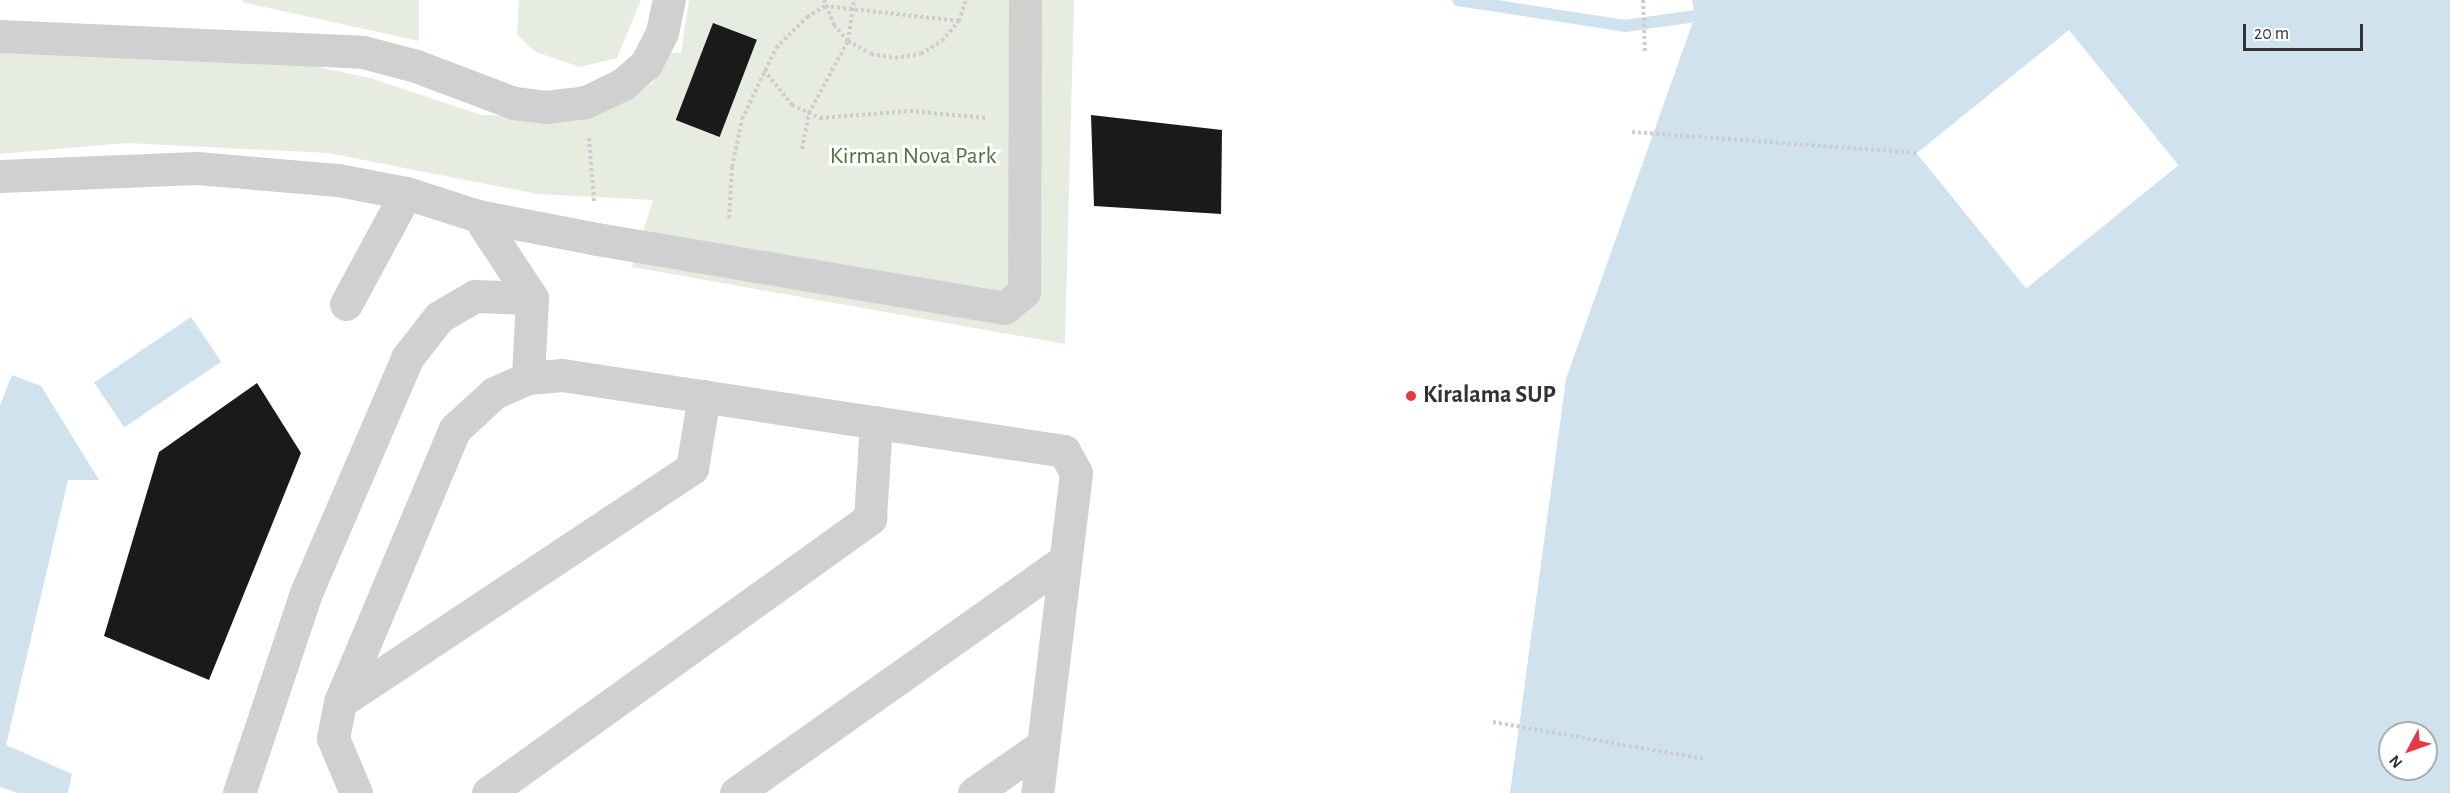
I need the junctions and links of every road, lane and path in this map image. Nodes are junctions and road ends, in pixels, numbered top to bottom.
1 (669, 0) edge
2 (824, 0) edge
3 (854, 0) edge
4 (966, 0) edge
5 (1025, 0) edge
6 (1642, 1) edge
7 (825, 6) junction
8 (852, 8) junction
9 (959, 21) junction
10 (0, 36) edge
11 (848, 41) junction
12 (1645, 51) dead end
13 (764, 70) junction
14 (586, 102) junction
15 (808, 113) junction
16 (1024, 122) junction
17 (1632, 132) dead end
18 (802, 149) dead end
19 (1917, 153) dead end
20 (0, 176) edge
21 (592, 184) dead end
22 (406, 193) junction
23 (478, 216) junction
24 (729, 219) dead end
25 (532, 298) junction
26 (346, 304) dead end
27 (528, 378) junction
28 (704, 396) junction
29 (876, 422) junction
30 (1065, 560) junction
31 (340, 702) junction
32 (1493, 722) dead end
33 (1043, 745) junction
34 (1704, 759) dead end
35 (239, 793) edge
36 (356, 793) edge
37 (488, 793) edge
38 (736, 793) edge
39 (974, 793) edge
40 (1037, 793) edge

1 - 14 street
2 - 7 path
3 - 8 path
4 - 9 path
5 - 16 street
6 - 12 path
7 - 8 path
7 - 11 path
7 - 13 path
8 - 9 path
8 - 11 path
9 - 11 path
10 - 14 street
11 - 15 path
13 - 15 path
13 - 24 path
14 - 21 path
15 - 16 path
15 - 18 path
16 - 23 street
17 - 19 path
20 - 22 street
22 - 23 street
22 - 26 street
23 - 25 street
25 - 27 street
25 - 35 street
27 - 28 street
27 - 31 street
28 - 29 street
28 - 31 street
29 - 30 street
29 - 37 street
30 - 33 street
30 - 38 street
31 - 36 street
32 - 34 path
33 - 39 street
33 - 40 street

